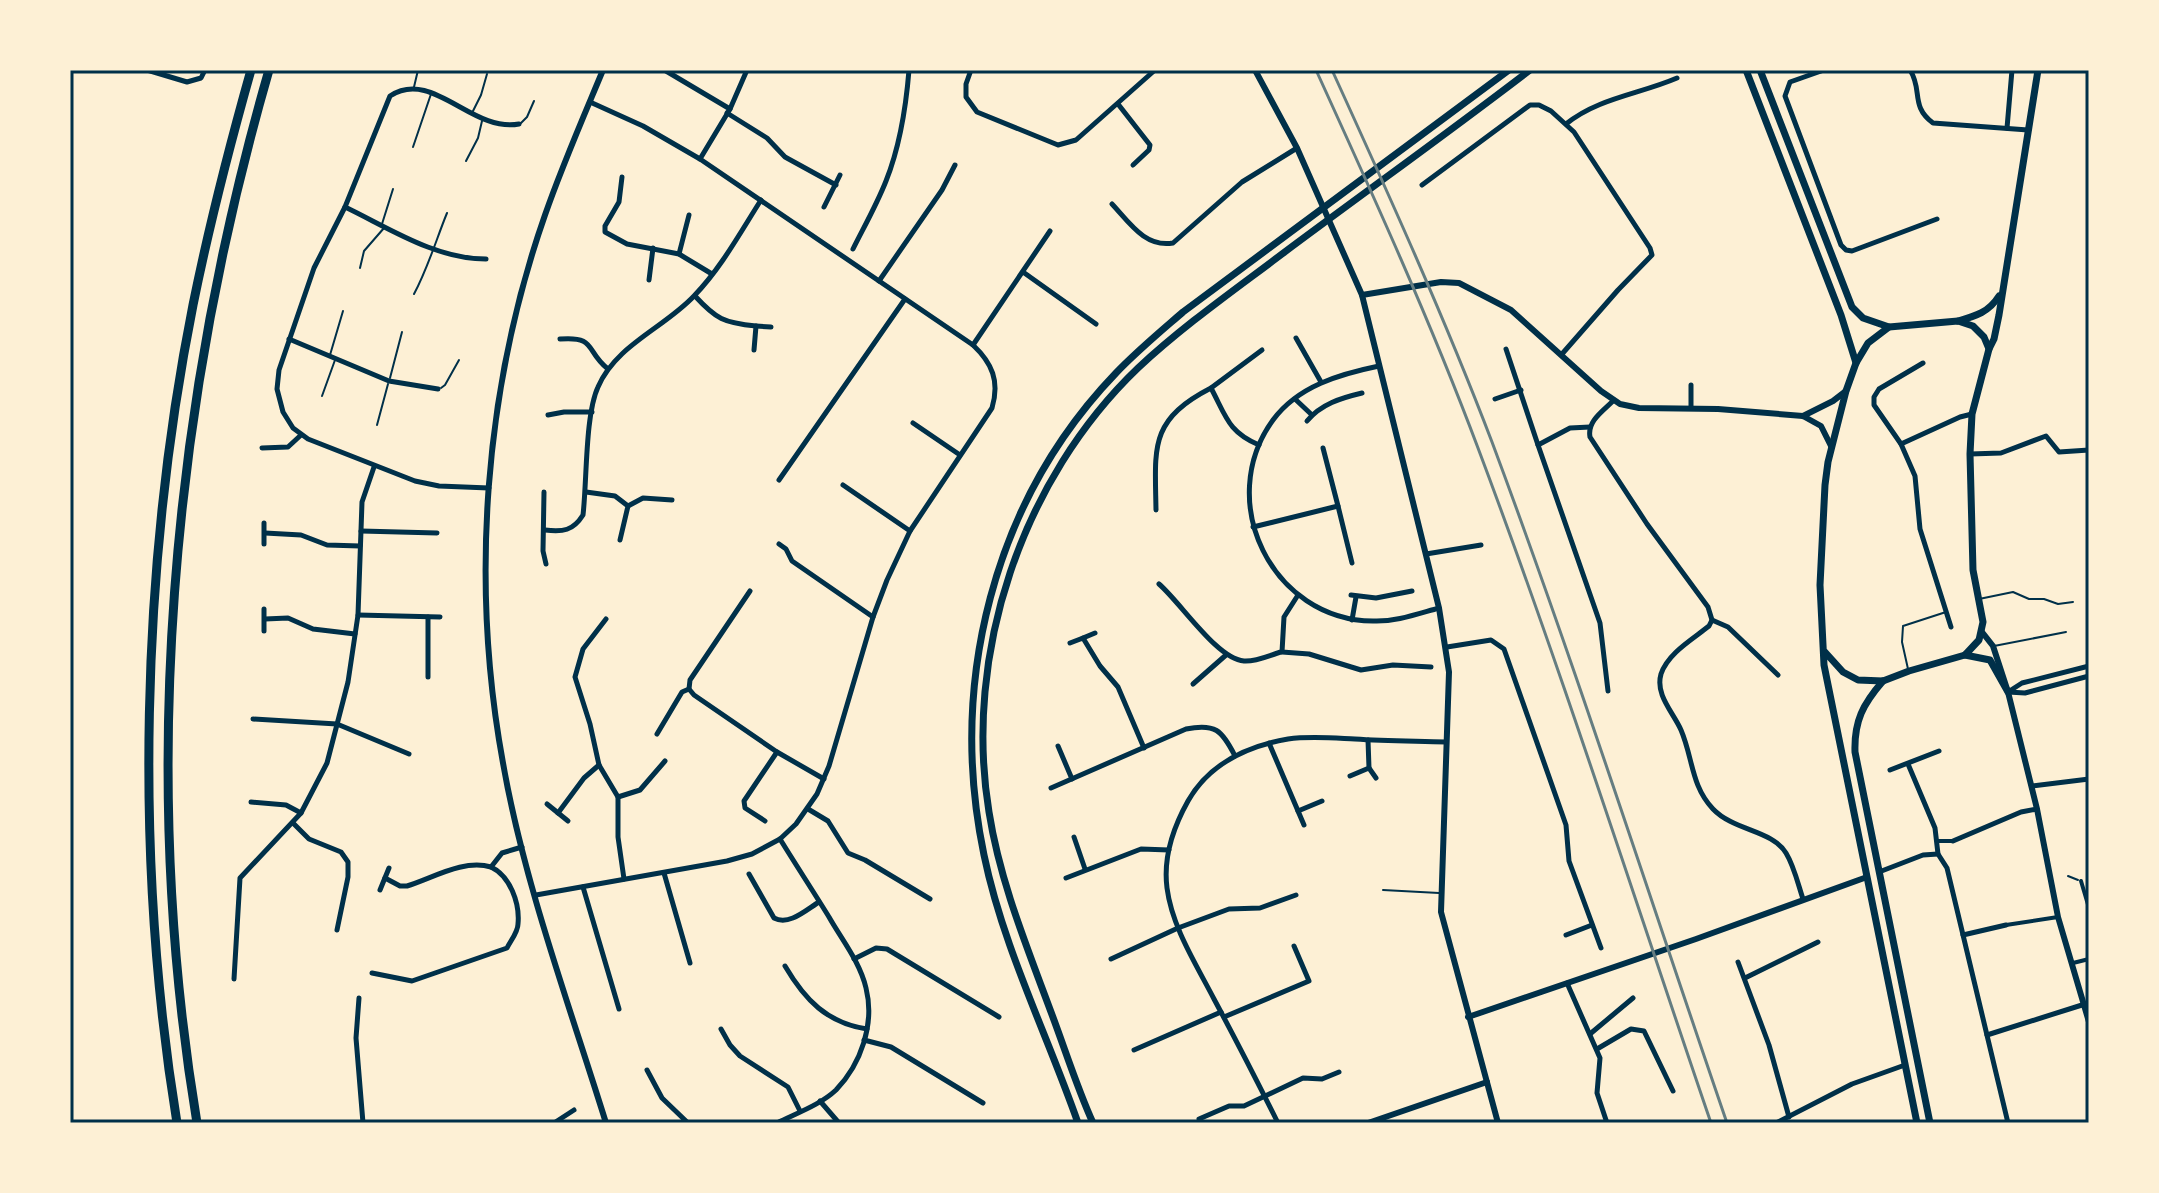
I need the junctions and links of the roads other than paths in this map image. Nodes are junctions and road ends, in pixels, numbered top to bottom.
1 (147, 70) edge
2 (205, 70) edge
3 (251, 70) edge
4 (269, 70) edge
5 (418, 70) edge
6 (603, 70) edge
7 (747, 70) edge
8 (909, 70) edge
9 (971, 70) edge
10 (1155, 70) edge
11 (1255, 70) edge
12 (1509, 70) edge
13 (1530, 70) edge
14 (1746, 70) edge
15 (1760, 70) edge
16 (1824, 70) edge
17 (1910, 70) edge
18 (2012, 70) edge
19 (2038, 70) edge
20 (666, 71) edge
21 (487, 74) dead end
22 (1677, 78) dead end
23 (414, 87) junction
24 (432, 93) junction
25 (534, 101) dead end
26 (590, 102) junction
27 (1118, 104) junction
28 (729, 111) junction
29 (471, 114) junction
30 (482, 120) junction
31 (519, 124) joint
32 (1566, 124) junction
33 (2007, 128) junction
34 (2028, 130) junction
35 (413, 147) dead end
36 (1297, 148) junction
37 (700, 159) junction
38 (466, 161) dead end
39 (955, 165) dead end
40 (1133, 165) dead end
41 (840, 175) dead end
42 (622, 177) dead end
43 (836, 185) junction
44 (1422, 185) dead end
45 (393, 189) dead end
46 (761, 200) junction
47 (1112, 204) dead end
48 (345, 207) junction
49 (824, 207) dead end
50 (447, 213) dead end
51 (689, 215) dead end
52 (1937, 219) dead end
53 (384, 226) junction
54 (1050, 231) dead end
55 (653, 248) junction
56 (432, 249) junction
57 (853, 249) dead end
58 (679, 254) junction
59 (486, 259) dead end
60 (360, 268) dead end
61 (1023, 272) junction
62 (712, 274) junction
63 (649, 280) dead end
64 (879, 281) junction
65 (414, 294) dead end
66 (1362, 295) junction
67 (2001, 295) junction
68 (695, 296) junction
69 (905, 299) junction
70 (343, 311) dead end
71 (1958, 321) junction
72 (1096, 324) dead end
73 (756, 326) junction
74 (771, 327) dead end
75 (1889, 327) junction
76 (402, 332) dead end
77 (1296, 338) dead end
78 (289, 339) junction
79 (560, 339) dead end
80 (973, 345) junction
81 (1506, 349) dead end
82 (1989, 349) junction
83 (754, 350) dead end
84 (1262, 350) dead end
85 (1562, 354) junction
86 (332, 358) junction
87 (459, 360) dead end
88 (1856, 363) junction
89 (1923, 363) dead end
90 (1379, 366) junction
91 (608, 369) junction
92 (389, 381) junction
93 (1321, 382) junction
94 (1691, 385) dead end
95 (1211, 388) junction
96 (438, 389) joint
97 (1521, 390) junction
98 (1846, 391) junction
99 (1362, 393) dead end
100 (322, 396) dead end
101 (1295, 399) junction
102 (1495, 399) dead end
103 (1614, 400) junction
104 (1691, 408) junction
105 (592, 412) junction
106 (1972, 414) junction
107 (548, 415) dead end
108 (1312, 415) junction
109 (1803, 416) junction
110 (1307, 421) dead end
111 (913, 423) dead end
112 (377, 425) dead end
113 (1590, 427) junction
114 (301, 435) junction
115 (270, 438) dead end
116 (1901, 444) junction
117 (1259, 445) junction
118 (1538, 445) junction
119 (1831, 446) junction
120 (262, 448) dead end
121 (271, 448) junction
122 (1323, 448) dead end
123 (2089, 450) edge
124 (1970, 454) junction
125 (960, 455) junction
126 (374, 467) junction
127 (779, 480) dead end
128 (843, 485) dead end
129 (489, 488) junction
130 (544, 492) dead end
131 (586, 492) junction
132 (672, 500) dead end
133 (628, 506) junction
134 (1338, 506) junction
135 (1156, 510) dead end
136 (264, 523) dead end
137 (1253, 527) junction
138 (545, 530) junction
139 (361, 531) junction
140 (910, 531) junction
141 (265, 533) junction
142 (437, 533) dead end
143 (620, 540) dead end
144 (264, 544) dead end
145 (779, 544) dead end
146 (1481, 545) dead end
147 (360, 546) junction
148 (1426, 554) junction
149 (1352, 563) dead end
150 (546, 564) dead end
151 (1159, 584) dead end
152 (750, 591) dead end
153 (1412, 591) dead end
154 (1298, 595) junction
155 (1978, 599) junction
156 (2073, 602) dead end
157 (1439, 608) junction
158 (264, 609) dead end
159 (1946, 612) junction
160 (358, 615) junction
161 (428, 617) junction
162 (440, 617) dead end
163 (873, 617) junction
164 (265, 619) junction
165 (606, 619) dead end
166 (1352, 620) junction
167 (1712, 620) junction
168 (1951, 627) dead end
169 (264, 631) dead end
170 (1982, 632) junction
171 (2066, 632) dead end
172 (1095, 633) dead end
173 (355, 634) junction
174 (1083, 638) junction
175 (1070, 643) dead end
176 (1993, 646) junction
177 (1447, 647) junction
178 (1824, 651) junction
179 (1282, 652) junction
180 (1226, 655) junction
181 (1965, 655) junction
182 (2089, 666) edge
183 (1431, 667) dead end
184 (1909, 671) junction
185 (1778, 675) dead end
186 (2089, 676) edge
187 (428, 677) dead end
188 (1883, 681) junction
189 (1193, 684) dead end
190 (689, 689) junction
191 (1608, 691) dead end
192 (2008, 692) junction
193 (253, 719) dead end
194 (337, 724) junction
195 (657, 734) dead end
196 (1368, 740) junction
197 (1446, 742) junction
198 (1269, 743) junction
199 (1058, 746) dead end
200 (1144, 748) junction
201 (1939, 751) dead end
202 (777, 752) junction
203 (409, 754) dead end
204 (1235, 756) junction
205 (665, 761) dead end
206 (1908, 764) junction
207 (599, 765) junction
208 (1369, 768) junction
209 (1890, 770) dead end
210 (1350, 776) dead end
211 (1376, 778) dead end
212 (824, 779) junction
213 (1072, 779) junction
214 (2089, 779) edge
215 (2032, 786) junction
216 (1051, 788) dead end
217 (618, 797) junction
218 (1322, 801) dead end
219 (251, 802) dead end
220 (547, 804) dead end
221 (808, 809) junction
222 (2037, 809) junction
223 (1298, 811) junction
224 (301, 813) junction
225 (558, 813) junction
226 (568, 821) dead end
227 (765, 821) dead end
228 (293, 823) junction
229 (1304, 825) dead end
230 (1074, 837) dead end
231 (780, 839) junction
232 (1937, 841) junction
233 (1953, 841) joint
234 (522, 847) junction
235 (1169, 850) junction
236 (1938, 854) junction
237 (491, 867) junction
238 (389, 868) dead end
239 (1085, 869) junction
240 (1879, 872) junction
241 (664, 873) junction
242 (749, 874) dead end
243 (2068, 876) dead end
244 (1867, 877) junction
245 (385, 878) junction
246 (1066, 878) dead end
247 (624, 879) junction
248 (2081, 881) joint
249 (583, 887) junction
250 (380, 890) dead end
251 (1383, 890) dead end
252 (1440, 893) junction
253 (536, 895) junction
254 (1296, 895) dead end
255 (930, 899) dead end
256 (1803, 899) junction
257 (819, 902) junction
258 (2089, 908) edge
259 (2058, 917) junction
260 (1592, 925) junction
261 (2006, 925) joint
262 (1178, 928) junction
263 (337, 930) dead end
264 (1566, 935) dead end
265 (1963, 935) junction
266 (1818, 942) dead end
267 (1294, 946) dead end
268 (1601, 948) dead end
269 (854, 959) junction
270 (1111, 959) dead end
271 (2089, 959) edge
272 (1738, 962) dead end
273 (690, 963) dead end
274 (2071, 964) junction
275 (785, 966) dead end
276 (372, 973) dead end
277 (1745, 978) junction
278 (234, 979) dead end
279 (1567, 983) junction
280 (359, 998) dead end
281 (1633, 998) dead end
282 (2082, 1005) junction
283 (619, 1009) dead end
284 (1223, 1014) junction
285 (999, 1017) dead end
286 (1468, 1017) junction
287 (2089, 1022) edge
288 (721, 1029) dead end
289 (867, 1029) junction
290 (1590, 1034) junction
291 (1987, 1035) junction
292 (864, 1040) junction
293 (1597, 1049) junction
294 (1134, 1050) dead end
295 (1905, 1065) junction
296 (647, 1070) dead end
297 (1339, 1072) dead end
298 (1487, 1082) junction
299 (1673, 1091) dead end
300 (1265, 1097) junction
301 (820, 1101) junction
302 (983, 1103) dead end
303 (574, 1110) dead end
304 (800, 1111) junction
305 (1789, 1117) junction
306 (1199, 1119) dead end
307 (177, 1123) edge
308 (197, 1123) edge
309 (363, 1123) edge
310 (554, 1123) edge
311 (606, 1123) edge
312 (688, 1123) edge
313 (777, 1123) edge
314 (839, 1123) edge
315 (1078, 1123) edge
316 (1093, 1123) edge
317 (1278, 1123) edge
318 (1368, 1123) edge
319 (1498, 1123) edge
320 (1607, 1123) edge
321 (1776, 1123) edge
322 (1917, 1123) edge
323 (1930, 1123) edge
324 (2008, 1123) edge

1 - 2 street
3 - 307 highway
4 - 308 highway
5 - 23 lane
6 - 26 street
7 - 28 street
8 - 57 street
9 - 27 street
10 - 27 street
11 - 36 street
12 - 315 main road
13 - 316 main road
14 - 88 main road
15 - 75 main road
16 - 52 street
17 - 33 street
18 - 33 street
19 - 34 main road
20 - 28 street
21 - 29 lane
22 - 32 street
23 - 24 street
23 - 48 street
24 - 29 street
24 - 35 lane
25 - 31 lane
26 - 37 street
26 - 129 street
27 - 40 street
28 - 37 street
28 - 43 street
29 - 30 street
30 - 31 street
30 - 38 lane
32 - 44 street
32 - 85 street
33 - 34 street
34 - 67 main road
36 - 47 street
36 - 66 street
37 - 46 street
39 - 64 street
41 - 43 street
42 - 55 street
43 - 49 street
45 - 53 lane
46 - 62 street
46 - 64 street
48 - 53 street
48 - 78 street
50 - 56 lane
51 - 58 street
53 - 56 street
53 - 60 lane
54 - 61 street
55 - 58 street
55 - 63 street
56 - 59 street
56 - 65 lane
58 - 62 street
61 - 72 street
61 - 80 street
62 - 68 street
64 - 69 street
66 - 85 street
66 - 90 street
67 - 71 main road
67 - 82 main road
68 - 73 street
68 - 91 street
69 - 80 street
69 - 127 street
70 - 86 lane
71 - 75 main road
71 - 82 main road
73 - 74 street
73 - 83 street
75 - 88 main road
76 - 92 lane
77 - 93 street
78 - 86 street
78 - 114 street
79 - 91 street
80 - 125 street
81 - 97 street
82 - 106 main road
84 - 95 street
85 - 103 street
86 - 92 street
86 - 100 lane
87 - 96 lane
88 - 98 main road
89 - 116 street
90 - 93 street
90 - 148 street
91 - 105 street
92 - 96 street
92 - 112 lane
93 - 101 street
94 - 104 street
95 - 117 street
95 - 135 street
97 - 102 street
97 - 118 street
98 - 109 street
98 - 119 main road
99 - 108 street
101 - 108 street
101 - 117 street
103 - 104 street
103 - 113 street
104 - 109 street
105 - 107 street
105 - 131 street
106 - 116 street
106 - 124 main road
108 - 110 street
109 - 119 street
111 - 125 street
113 - 118 street
113 - 167 street
114 - 121 street
114 - 126 street
115 - 121 street
116 - 159 street
117 - 137 street
118 - 191 street
119 - 178 main road
120 - 121 street
122 - 134 street
123 - 124 street
124 - 155 main road
125 - 140 street
126 - 129 street
126 - 139 street
128 - 140 street
129 - 234 street
130 - 138 street
131 - 133 street
131 - 138 street
132 - 133 street
133 - 143 street
134 - 137 street
134 - 149 street
136 - 141 street
137 - 154 street
138 - 150 street
139 - 142 street
139 - 147 street
140 - 163 street
141 - 144 street
141 - 147 street
145 - 163 street
146 - 148 street
147 - 160 street
148 - 157 street
151 - 180 street
152 - 190 street
153 - 166 street
154 - 166 street
154 - 179 street
155 - 156 lane
155 - 170 main road
157 - 166 street
157 - 177 street
158 - 164 street
159 - 168 street
159 - 184 lane
160 - 161 street
160 - 173 street
161 - 162 street
161 - 187 street
163 - 212 street
164 - 169 street
164 - 173 street
165 - 207 street
167 - 185 street
167 - 256 street
170 - 176 street
170 - 181 main road
171 - 176 lane
172 - 174 street
173 - 194 street
174 - 175 street
174 - 200 street
176 - 192 street
177 - 197 street
177 - 260 street
178 - 188 main road
178 - 244 main road
179 - 180 street
179 - 183 street
180 - 189 street
181 - 184 main road
181 - 192 main road
182 - 192 street
184 - 188 main road
186 - 192 street
188 - 240 main road
190 - 195 street
190 - 202 street
192 - 215 street
193 - 194 street
194 - 203 street
194 - 224 street
196 - 197 street
196 - 198 street
196 - 208 street
197 - 252 street
198 - 204 street
198 - 223 street
199 - 213 street
200 - 204 street
200 - 213 street
201 - 206 street
202 - 212 street
202 - 227 street
204 - 235 street
205 - 217 street
206 - 209 street
206 - 232 street
207 - 217 street
207 - 225 street
208 - 210 street
208 - 211 street
212 - 221 street
213 - 216 street
214 - 215 street
215 - 222 street
217 - 247 street
218 - 223 street
219 - 224 street
220 - 225 street
221 - 231 street
221 - 255 street
222 - 233 street
222 - 259 street
223 - 229 street
224 - 228 street
225 - 226 street
228 - 263 street
228 - 278 street
230 - 239 street
231 - 241 street
231 - 257 street
232 - 233 street
232 - 236 street
234 - 237 street
234 - 253 street
235 - 239 street
235 - 262 street
236 - 240 street
236 - 265 street
237 - 245 street
237 - 276 street
238 - 245 street
239 - 246 street
240 - 323 main road
241 - 247 street
241 - 273 street
242 - 257 street
243 - 248 lane
244 - 256 street
244 - 295 main road
245 - 250 street
247 - 249 street
248 - 258 street
249 - 253 street
249 - 283 street
251 - 252 lane
252 - 286 street
253 - 311 street
254 - 262 street
256 - 279 street
257 - 269 street
259 - 261 street
259 - 274 street
260 - 264 street
260 - 268 street
261 - 265 street
262 - 270 street
262 - 284 street
265 - 291 street
266 - 277 street
267 - 284 street
269 - 285 street
269 - 289 street
271 - 274 street
272 - 277 street
274 - 282 street
275 - 289 street
277 - 305 street
279 - 286 street
279 - 290 street
280 - 309 street
281 - 290 street
282 - 287 street
282 - 291 street
284 - 294 street
284 - 300 street
286 - 298 street
288 - 304 street
289 - 292 street
290 - 293 street
291 - 324 street
292 - 301 street
292 - 302 street
293 - 299 street
293 - 320 street
295 - 305 street
295 - 322 main road
296 - 312 street
297 - 300 street
298 - 318 street
298 - 319 street
300 - 306 street
300 - 317 street
301 - 304 street
301 - 314 street
303 - 310 street
304 - 313 street
305 - 321 street

